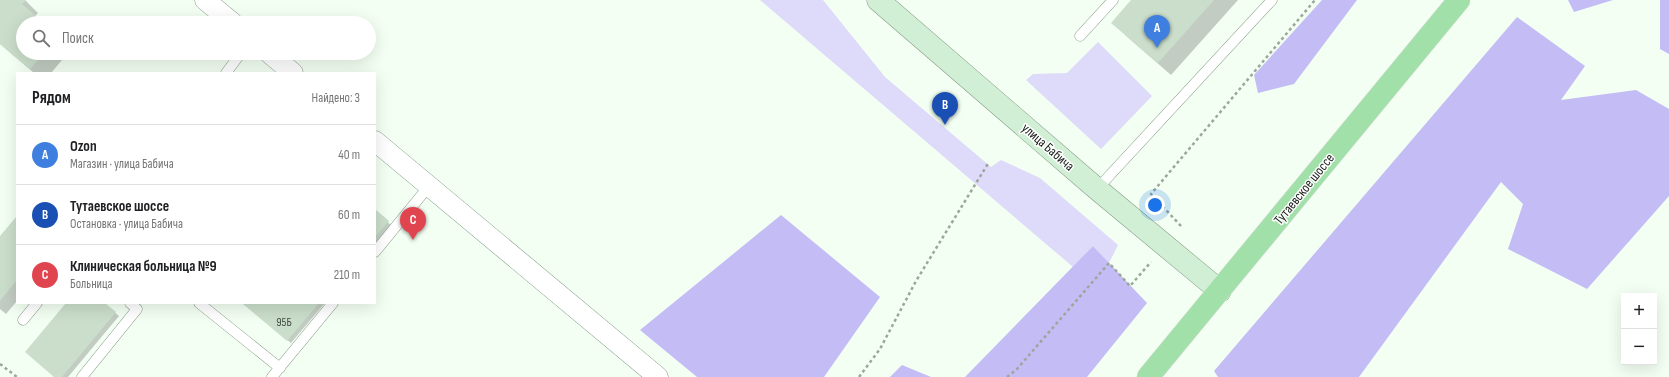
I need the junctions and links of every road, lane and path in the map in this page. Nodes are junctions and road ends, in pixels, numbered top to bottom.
1 (206, 0) edge
2 (878, 0) edge
3 (1113, 0) edge
4 (1272, 0) edge
5 (1315, 0) edge
6 (1458, 0) edge
7 (225, 16) edge
8 (1080, 36) dead end
9 (236, 60) edge
10 (277, 60) edge
11 (227, 72) edge
12 (292, 72) edge
13 (376, 142) edge
14 (989, 162) dead end
15 (429, 186) junction
16 (1097, 189) junction
17 (1165, 246) junction
18 (376, 251) edge
19 (1220, 291) junction
20 (36, 304) edge
21 (131, 304) edge
22 (200, 304) edge
23 (332, 304) edge
24 (23, 320) dead end
25 (0, 364) edge
26 (280, 368) junction
27 (17, 377) edge
28 (82, 377) edge
29 (272, 377) edge
30 (658, 377) edge
31 (859, 377) edge
32 (1007, 377) edge
33 (1148, 377) edge

1 - 7 street
2 - 16 street, улица Бабича
3 - 8 lane
4 - 16 lane
5 - 17 path
6 - 19 main road, Тутаевское шоссе
9 - 11 lane
10 - 12 street
13 - 15 street
14 - 31 path
15 - 18 lane
15 - 30 street
16 - 17 street, улица Бабича
17 - 19 street, улица Бабича
17 - 32 path
19 - 33 main road, Тутаевское шоссе
20 - 24 lane
21 - 28 lane
22 - 26 lane
23 - 26 lane
25 - 27 path
26 - 29 lane

